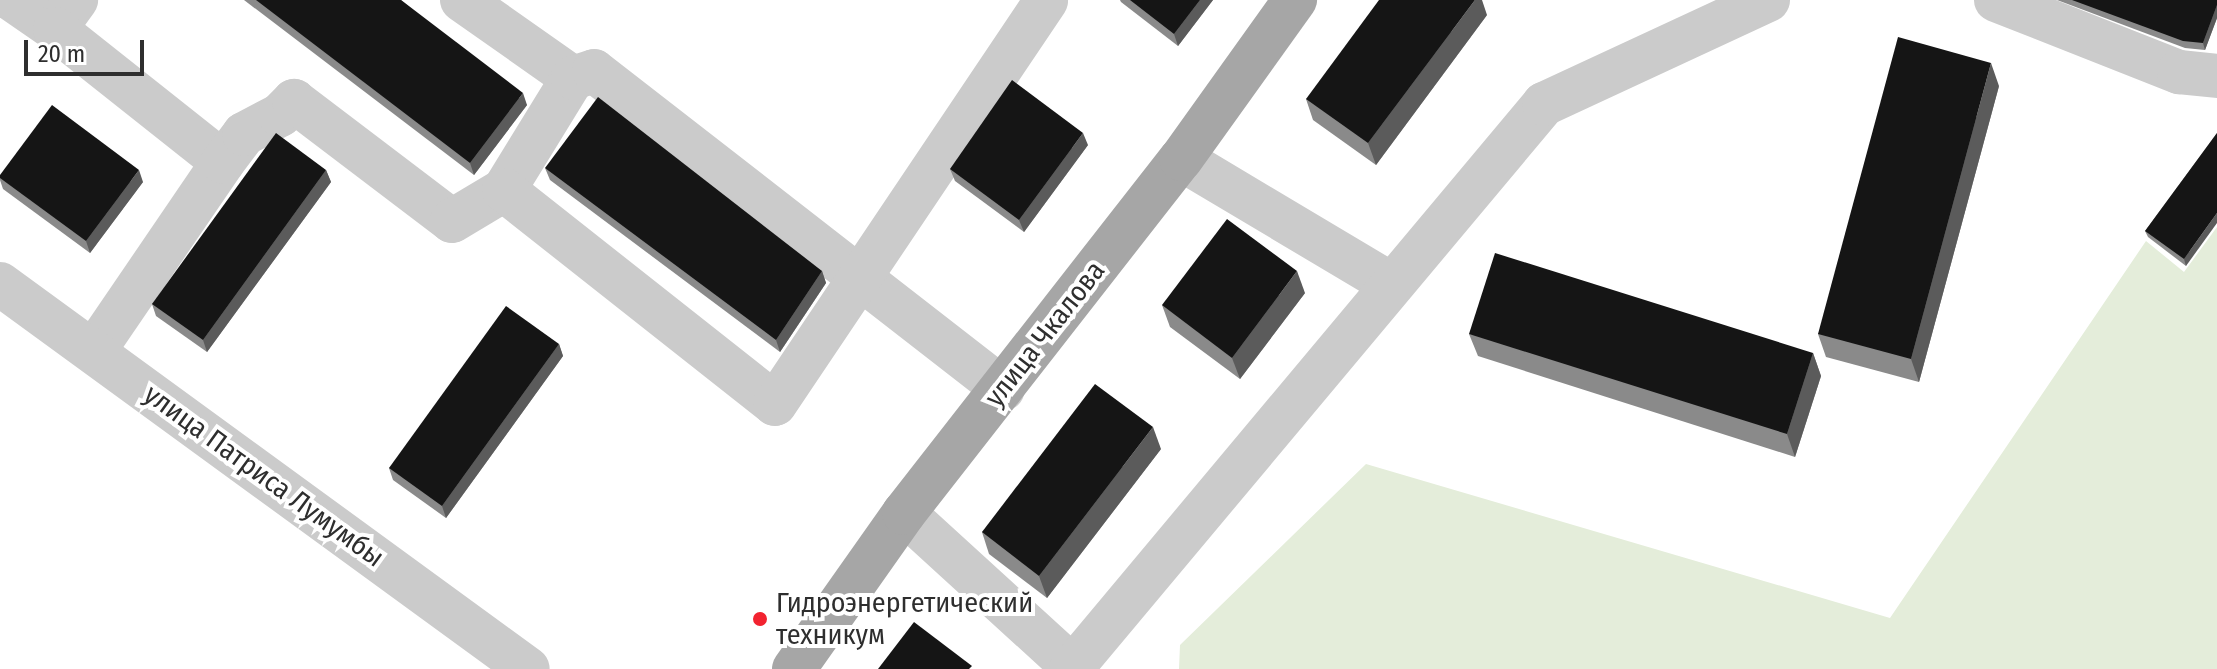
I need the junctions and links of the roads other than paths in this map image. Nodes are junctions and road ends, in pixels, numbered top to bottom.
1 (13, 0) edge
2 (462, 0) edge
3 (1046, 0) edge
4 (1295, 0) edge
5 (1768, 0) edge
6 (1996, 0) edge
7 (65, 15) edge
8 (2217, 76) edge
9 (573, 78) junction
10 (1181, 159) junction
11 (223, 162) junction
12 (504, 190) junction
13 (863, 277) junction
14 (0, 284) edge
15 (1391, 284) junction
16 (94, 351) junction
17 (1003, 389) junction
18 (904, 513) junction
19 (1074, 667) edge
20 (528, 669) edge
21 (794, 669) edge

1 - 7 street
2 - 9 street
3 - 13 street
4 - 10 main road, улица Чкалова
5 - 15 street
6 - 8 street
7 - 11 street
9 - 12 street
9 - 13 street
10 - 15 street
10 - 17 main road, улица Чкалова
11 - 12 street
11 - 16 street
12 - 13 street
13 - 17 street
14 - 16 street, улица Патриса Лумумбы
15 - 19 street
16 - 20 street, улица Патриса Лумумбы
17 - 18 main road, улица Чкалова
18 - 19 street
18 - 21 main road, улица Чкалова

